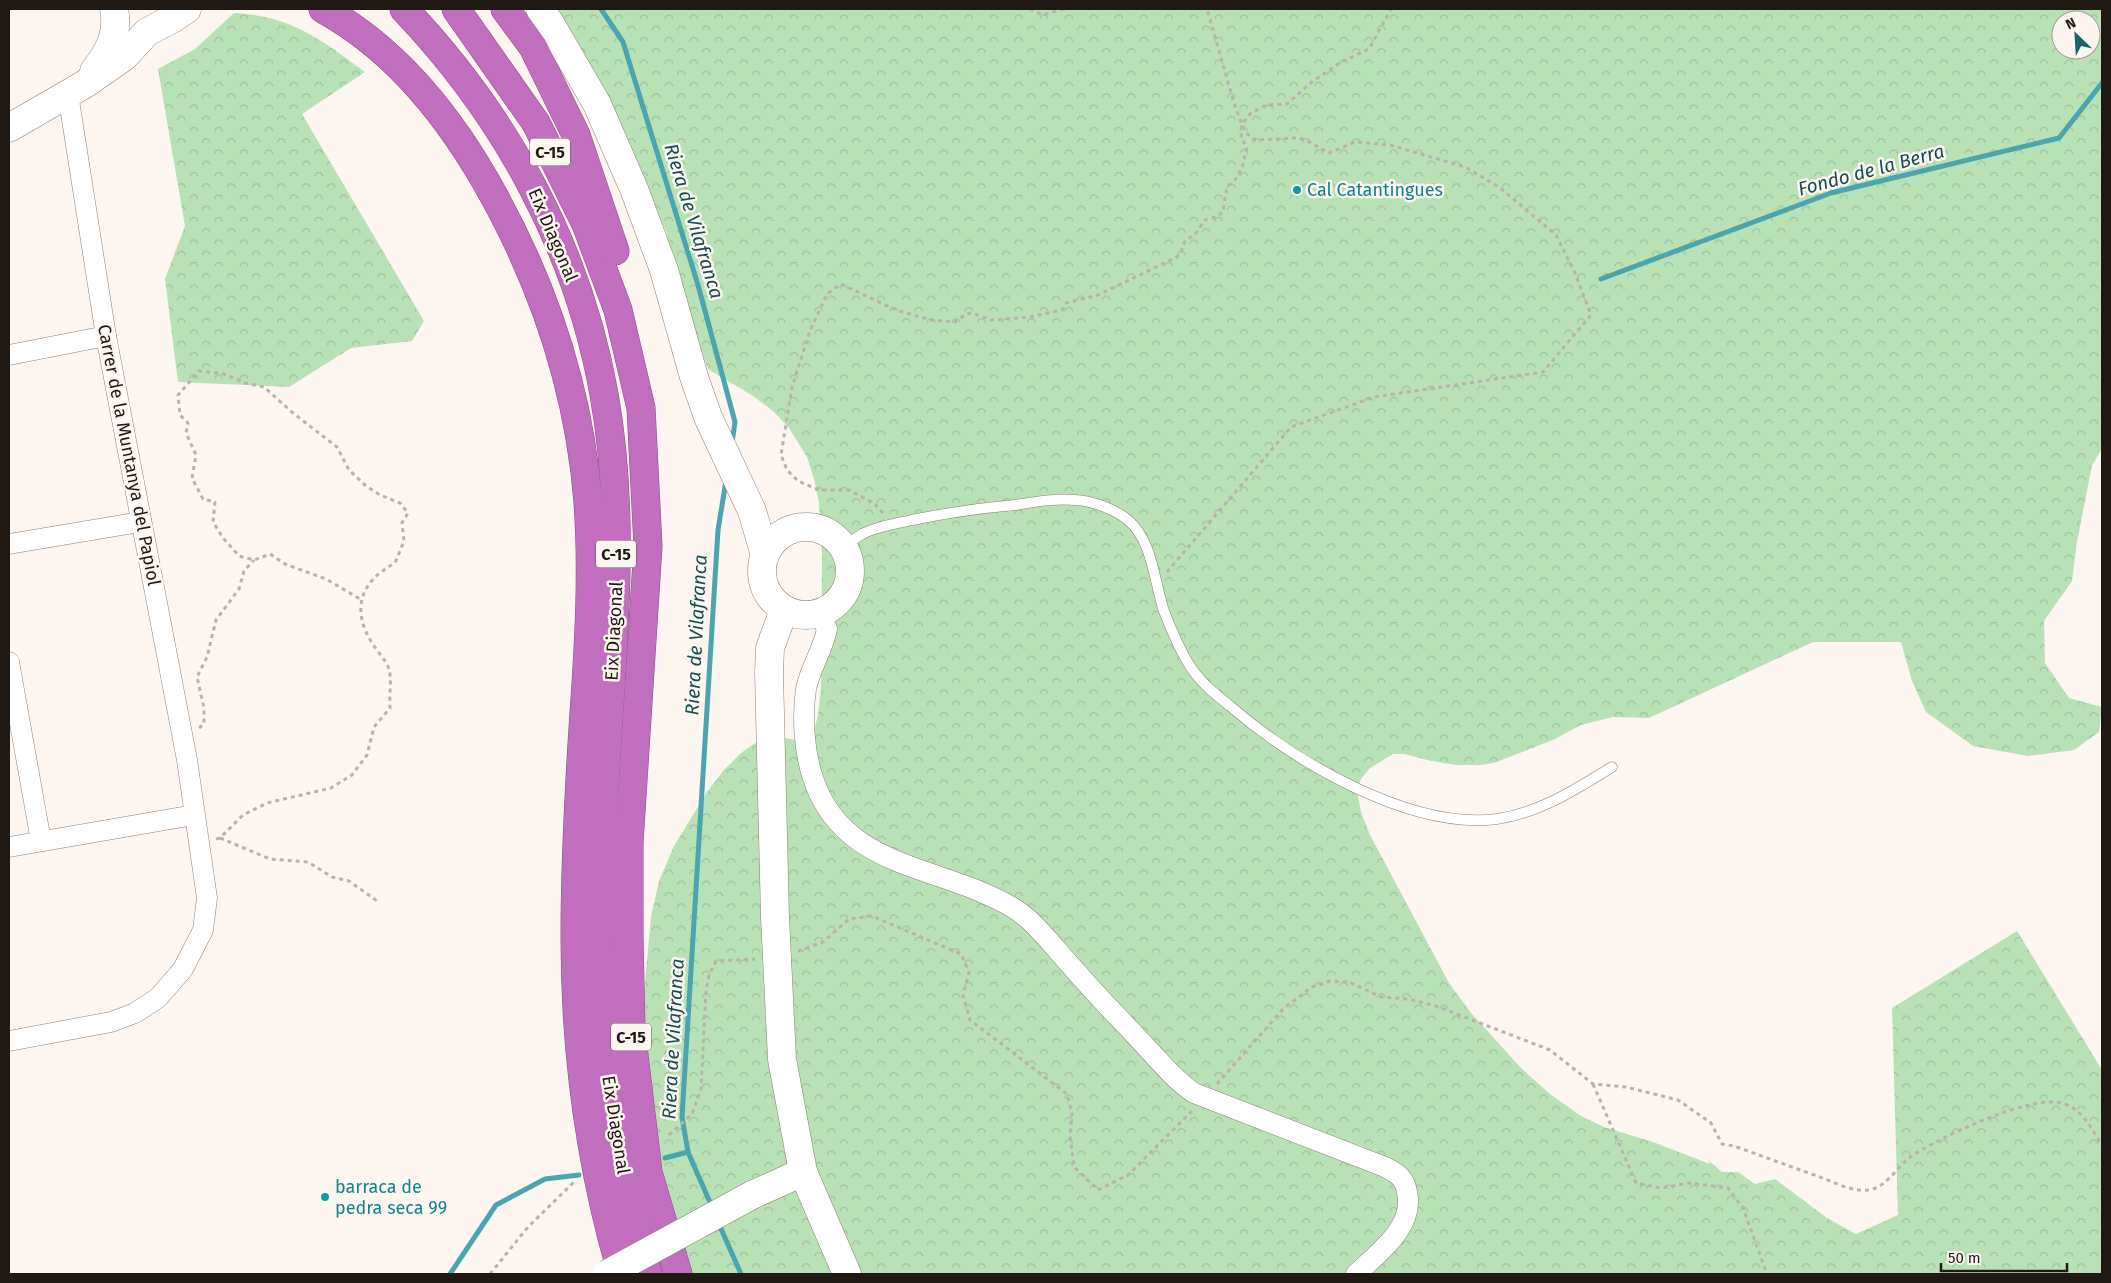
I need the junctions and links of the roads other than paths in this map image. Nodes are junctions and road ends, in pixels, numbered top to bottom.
1 (114, 9) edge
2 (121, 9) edge
3 (323, 9) edge
4 (404, 9) edge
5 (456, 9) edge
6 (505, 9) edge
7 (540, 9) edge
8 (180, 14) edge
9 (77, 89) junction
10 (9, 128) edge
11 (106, 336) junction
12 (9, 355) edge
13 (641, 408) junction
14 (752, 510) junction
15 (140, 522) junction
16 (793, 529) junction
17 (9, 544) edge
18 (842, 547) junction
19 (765, 555) junction
20 (784, 610) junction
21 (819, 614) junction
22 (9, 662) edge
23 (12, 701) edge
24 (1612, 767) dead end
25 (194, 815) junction
26 (41, 841) junction
27 (9, 847) edge
28 (9, 1041) edge
29 (803, 1172) junction
30 (607, 1274) edge
31 (622, 1274) edge
32 (648, 1274) edge
33 (678, 1274) edge
34 (848, 1274) edge
35 (1356, 1274) edge

1 - 9 street
2 - 8 street
3 - 31 highway
4 - 32 highway, Eix Diagonal / C-15
5 - 13 highway, Eix Diagonal / C-15
6 - 13 highway
7 - 14 street
8 - 9 street
9 - 10 street
9 - 11 street, Carrer de la Muntanya del Papiol
11 - 12 street
11 - 15 street, Carrer de la Muntanya del Papiol
13 - 33 highway, Eix Diagonal / C-15
14 - 16 street
14 - 19 street
15 - 17 street
15 - 25 street, Carrer de la Muntanya del Papiol
16 - 18 street
16 - 19 street
18 - 21 street
18 - 24 lane
19 - 20 street
20 - 21 street
20 - 29 street
21 - 35 street
22 - 23 street
23 - 26 street
25 - 26 street
25 - 28 street, Carrer de la Muntanya del Papiol
26 - 27 street
29 - 30 street, bridge
29 - 34 street

